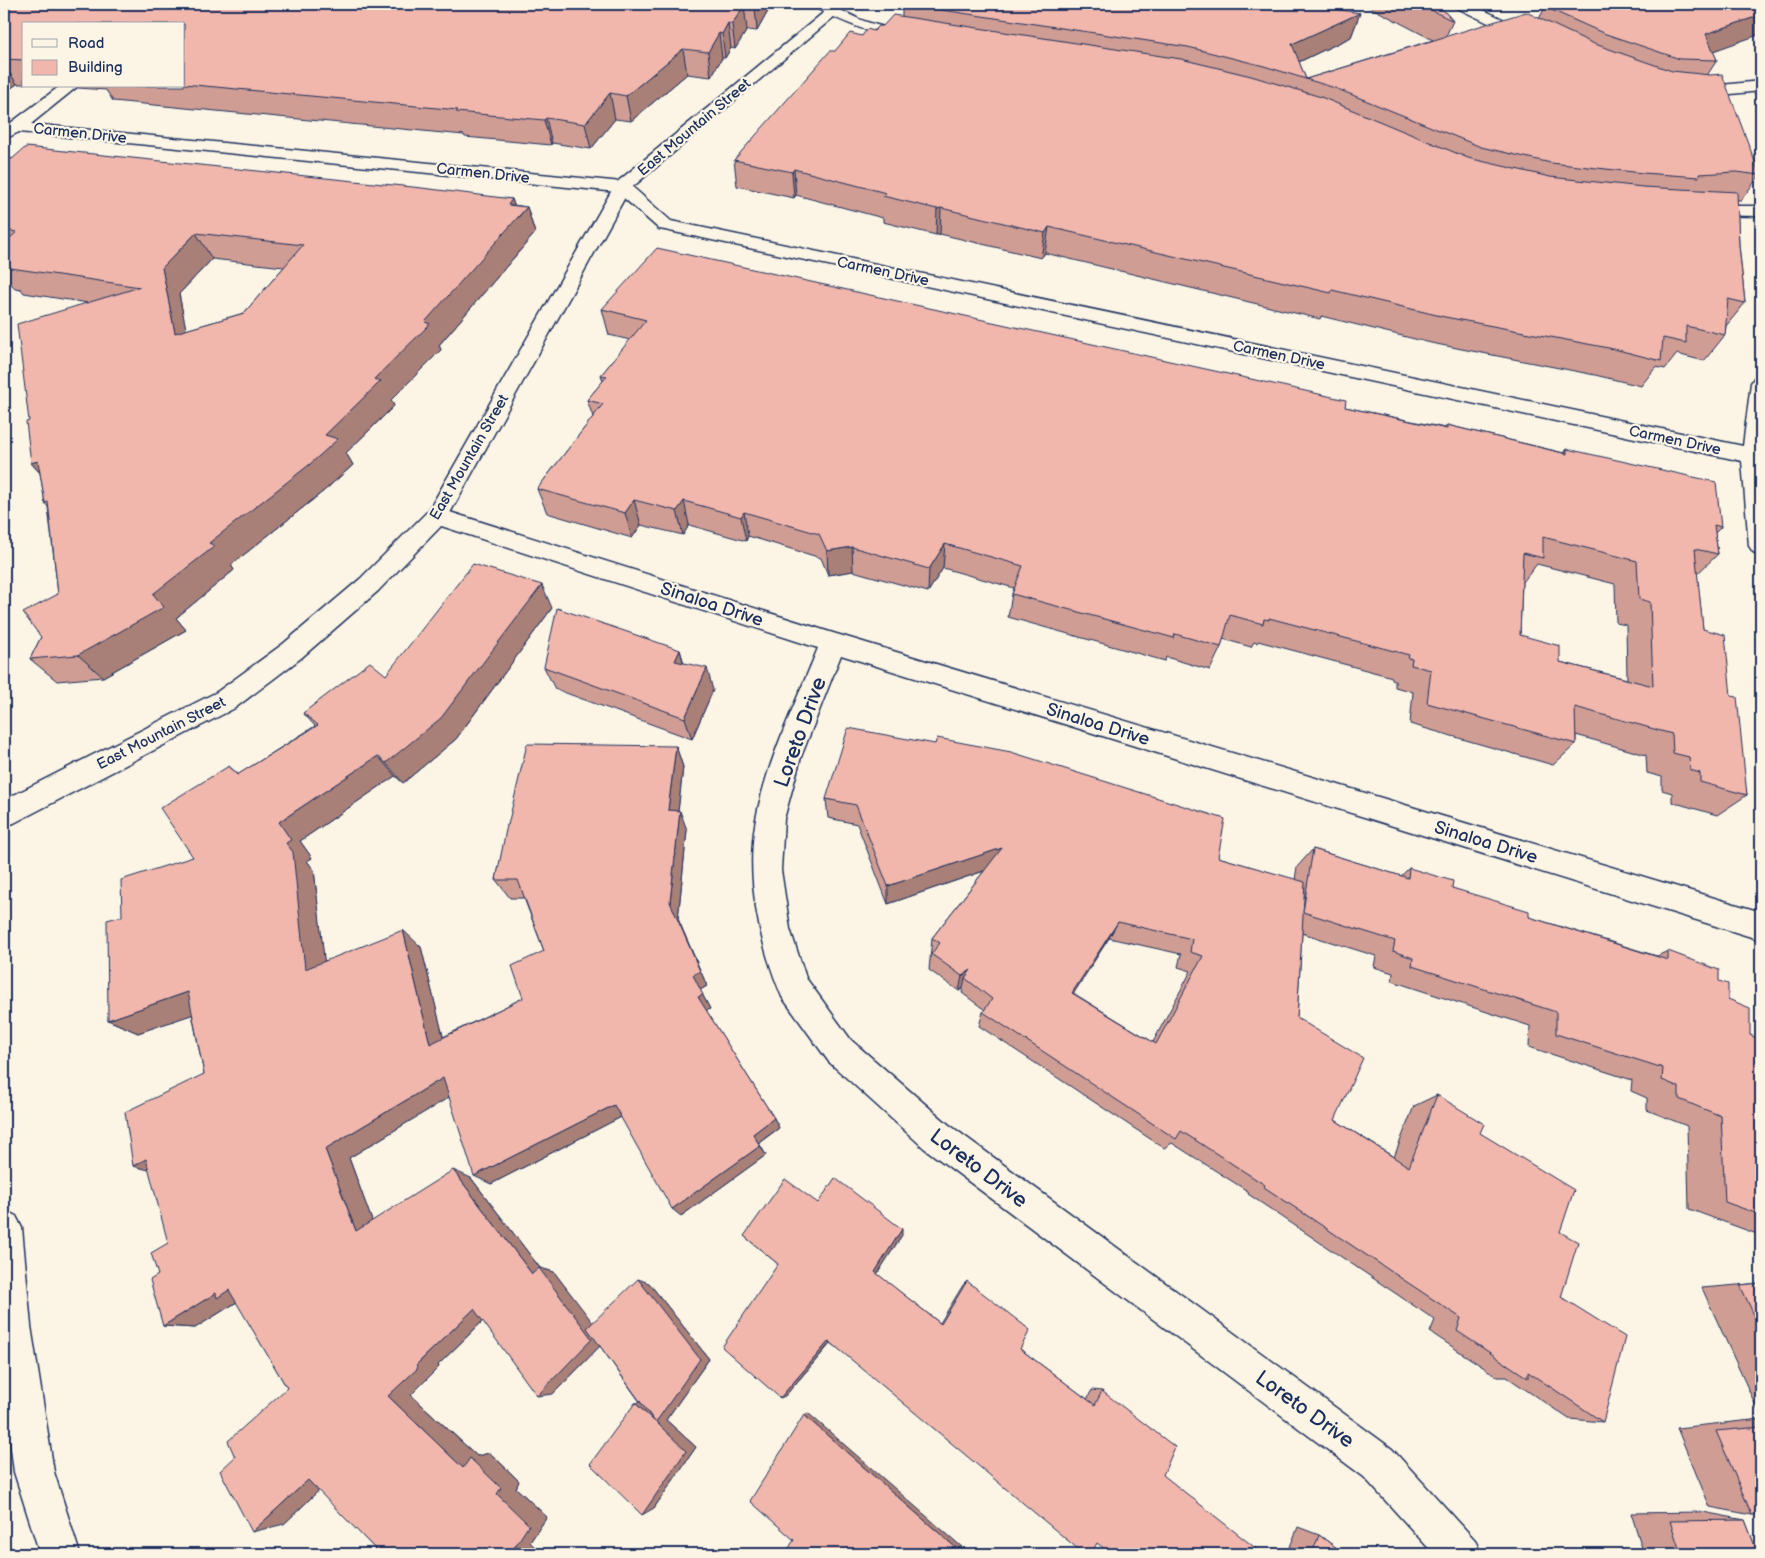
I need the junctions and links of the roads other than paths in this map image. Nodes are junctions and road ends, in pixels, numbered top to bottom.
1 (1460, 4) edge
2 (832, 6) edge
3 (923, 38) edge
4 (1549, 46) edge
5 (1761, 86) edge
6 (67, 88) edge
7 (1678, 92) edge
8 (10, 131) edge
9 (622, 187) junction
10 (1689, 210) edge
11 (1761, 211) edge
12 (1761, 383) edge
13 (1753, 456) junction
14 (438, 516) junction
15 (1761, 546) edge
16 (833, 643) junction
17 (4, 814) edge
18 (1761, 926) edge
19 (4, 1228) edge
20 (60, 1554) edge
21 (1461, 1554) edge

1 - 4 street
2 - 3 street
2 - 9 street, East Mountain Street
5 - 7 street
6 - 8 street
8 - 9 street, Carmen Drive
9 - 13 street, Carmen Drive
9 - 14 street, East Mountain Street
10 - 11 street
12 - 13 street
13 - 15 street
14 - 16 street, Sinaloa Drive
14 - 17 street, East Mountain Street
16 - 18 street, Sinaloa Drive
16 - 21 street, Loreto Drive
19 - 20 street

